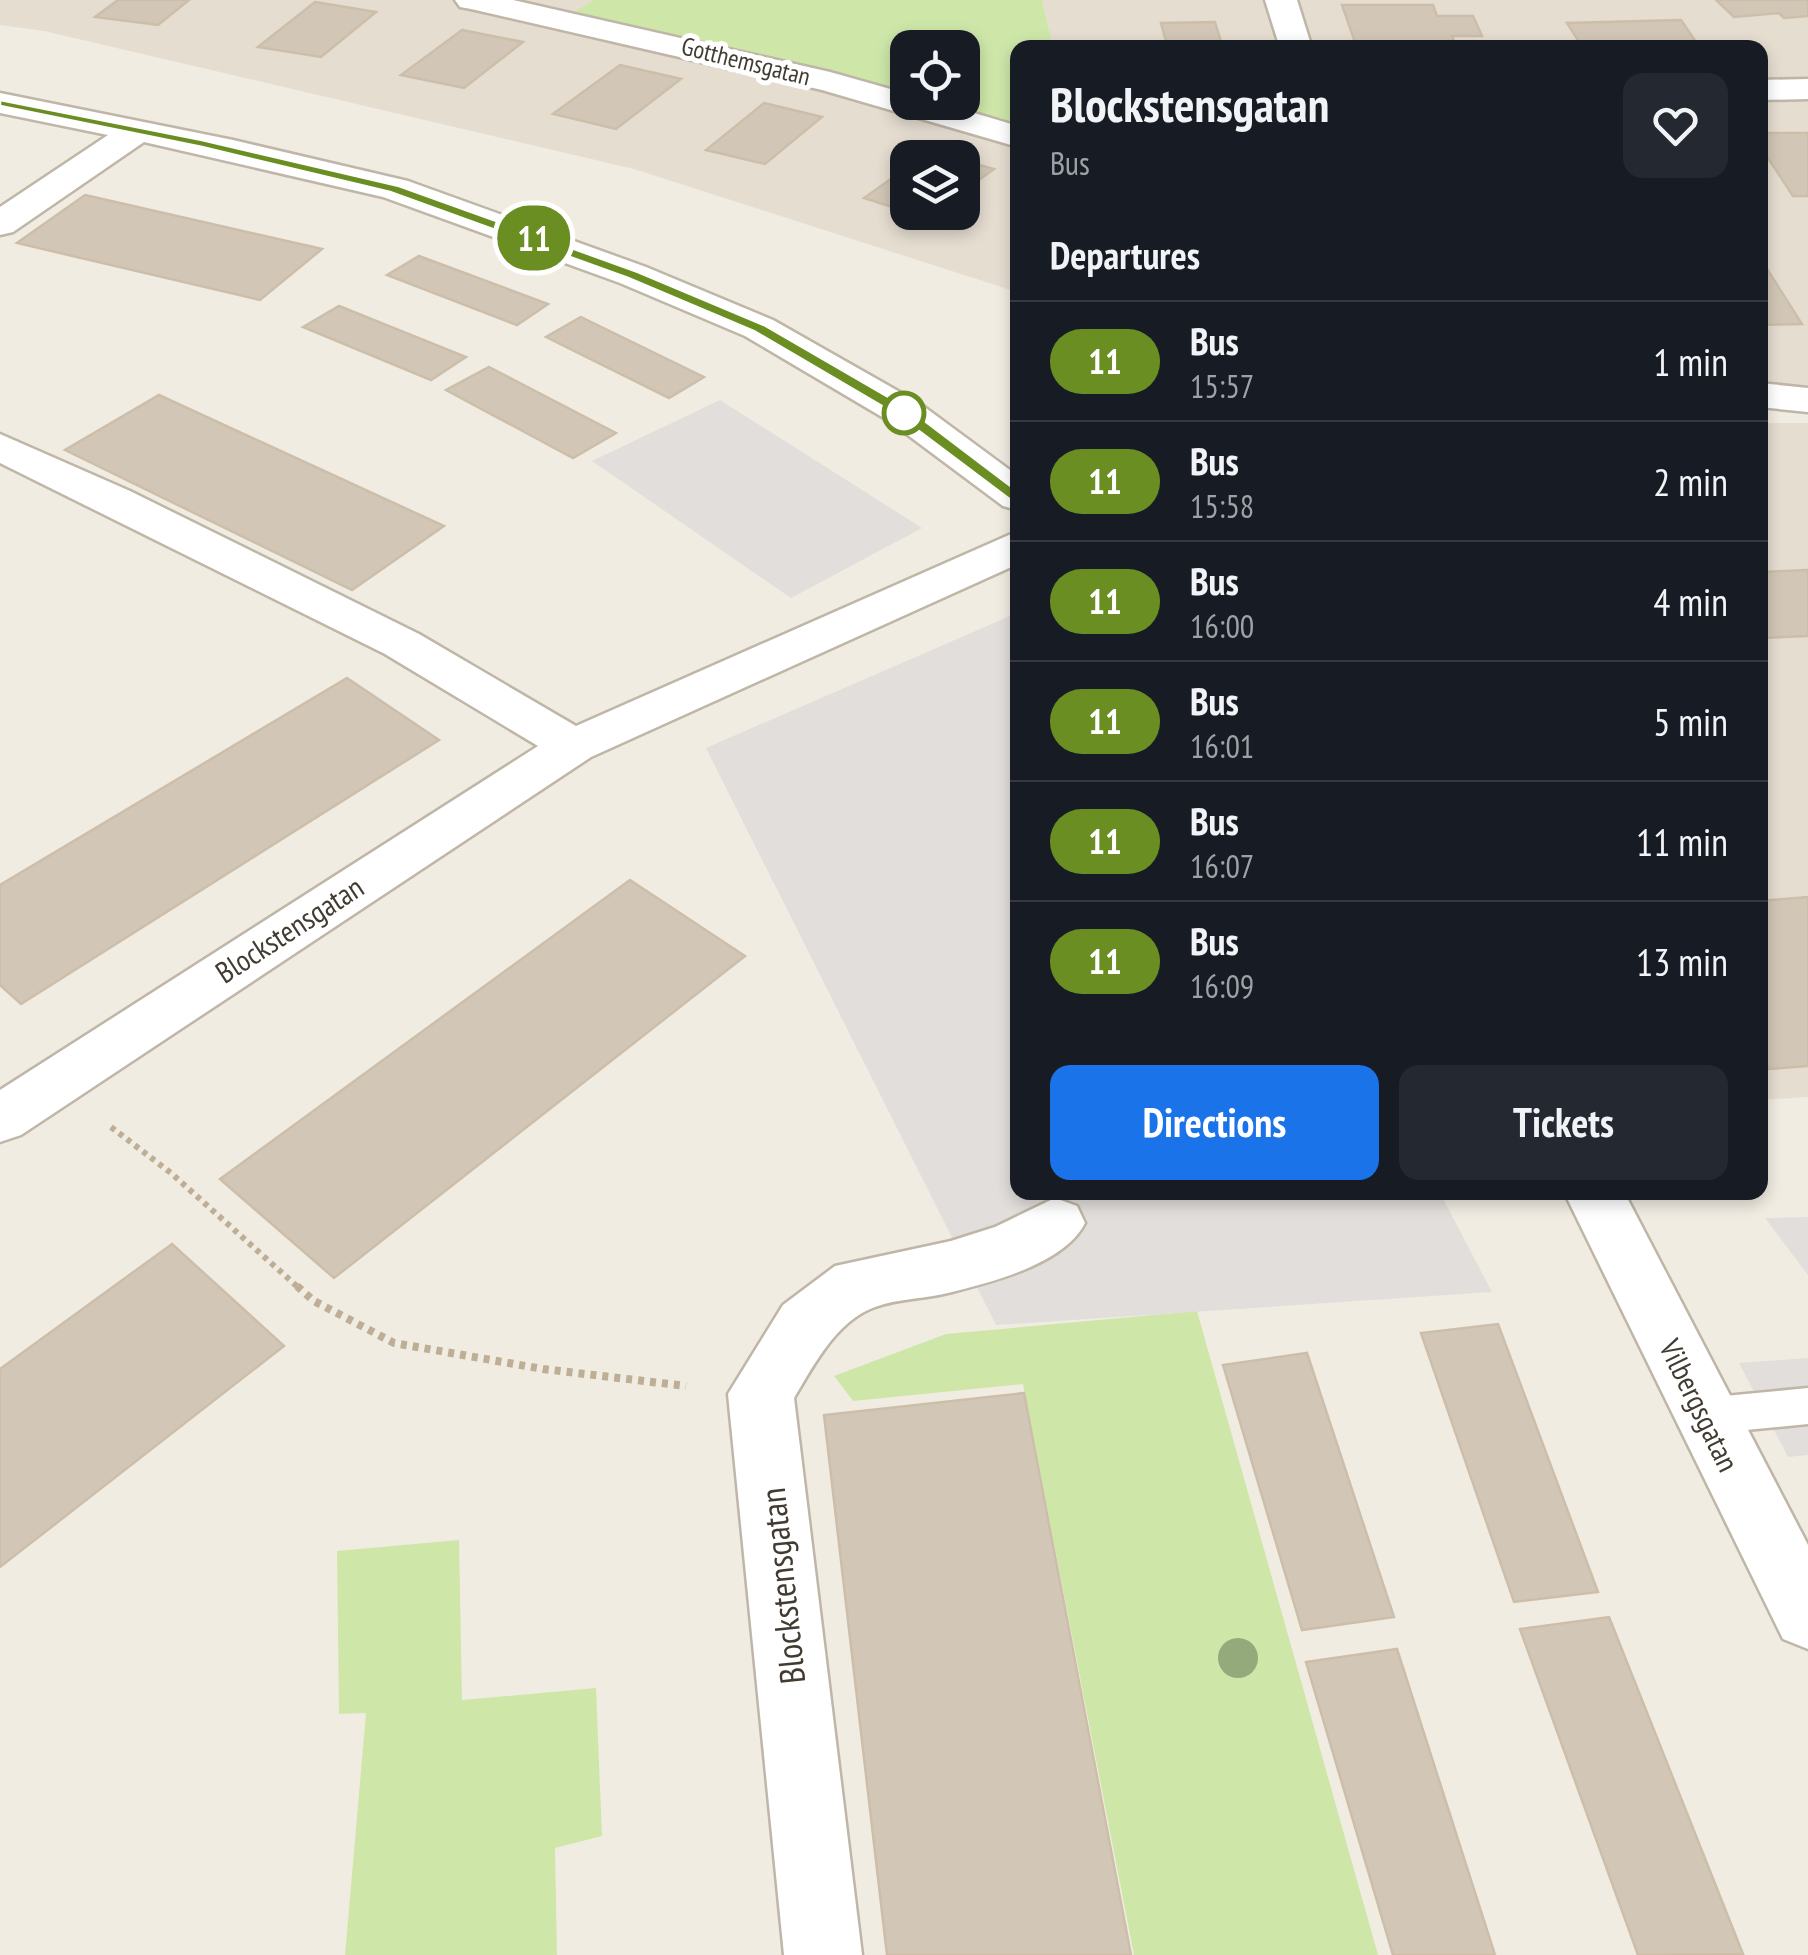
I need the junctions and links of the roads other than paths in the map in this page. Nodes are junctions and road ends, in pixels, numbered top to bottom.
1 (472, 0) edge
2 (1281, 0) edge
3 (1294, 40) edge
4 (1808, 88) edge
5 (1768, 90) edge
6 (0, 103) edge
7 (139, 130) junction
8 (1010, 135) edge
9 (0, 224) edge
10 (1768, 396) edge
11 (1808, 400) edge
12 (0, 448) edge
13 (1010, 491) edge
14 (1010, 549) edge
15 (574, 746) junction
16 (0, 1119) edge
17 (1598, 1200) edge
18 (1055, 1223) dead end
19 (1808, 1406) edge
20 (1704, 1416) junction
21 (1808, 1616) edge
22 (822, 1955) edge

1 - 8 street, Gotthemsgatan
2 - 3 street
4 - 5 street
6 - 7 street
7 - 9 street
7 - 13 street
10 - 11 street
12 - 15 street
14 - 15 street, Blockstensgatan
15 - 16 street, Blockstensgatan
17 - 20 street, Vilbergsgatan
18 - 22 street, Blockstensgatan
19 - 20 lane
20 - 21 street, Vilbergsgatan

